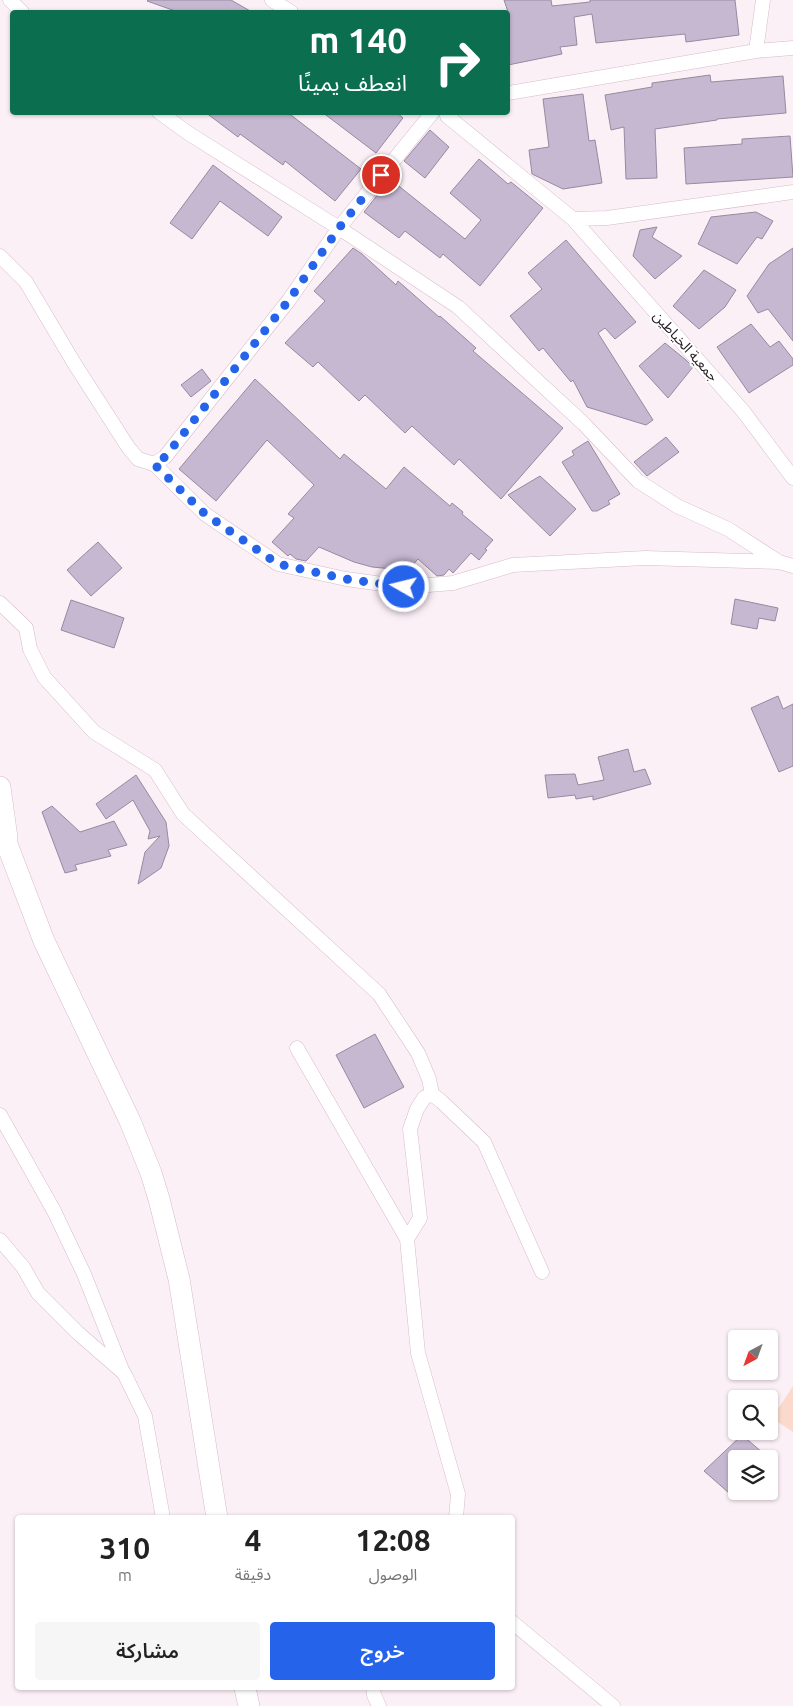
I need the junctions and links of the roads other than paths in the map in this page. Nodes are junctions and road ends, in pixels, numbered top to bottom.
1 (10, 0) edge
2 (272, 0) edge
3 (763, 0) edge
4 (20, 10) edge
5 (288, 10) edge
6 (793, 48) edge
7 (756, 51) junction
8 (510, 93) edge
9 (163, 115) edge
10 (429, 115) edge
11 (434, 115) edge
12 (446, 115) edge
13 (449, 115) edge
14 (792, 194) edge
15 (573, 219) junction
16 (339, 228) junction
17 (0, 256) edge
18 (154, 464) junction
19 (793, 478) edge
20 (779, 562) junction
21 (793, 566) edge
22 (0, 603) edge
23 (0, 787) edge
24 (0, 826) edge
25 (9, 846) junction
26 (296, 1048) dead end
27 (432, 1094) junction
28 (0, 1115) edge
29 (407, 1239) junction
30 (0, 1240) edge
31 (542, 1272) dead end
32 (124, 1372) junction
33 (162, 1515) edge
34 (217, 1515) edge
35 (456, 1515) edge
36 (515, 1624) edge
37 (246, 1690) edge
38 (373, 1690) edge
39 (250, 1706) edge
40 (379, 1706) edge
41 (614, 1706) edge

1 - 4 street
2 - 5 street
3 - 7 street
6 - 7 street
7 - 8 street
9 - 16 street
10 - 16 street
11 - 12 street
13 - 15 street, جمعية الخياطين
14 - 15 street
15 - 19 street, جمعية الخياطين
16 - 18 street
16 - 20 street
17 - 18 street
18 - 20 street
20 - 21 street
22 - 27 street
23 - 25 main road
24 - 25 main road
25 - 34 main road
26 - 29 street
27 - 29 street
27 - 31 street
28 - 32 street
29 - 35 street
30 - 32 street
32 - 33 street
36 - 41 street
37 - 39 main road
38 - 40 street

